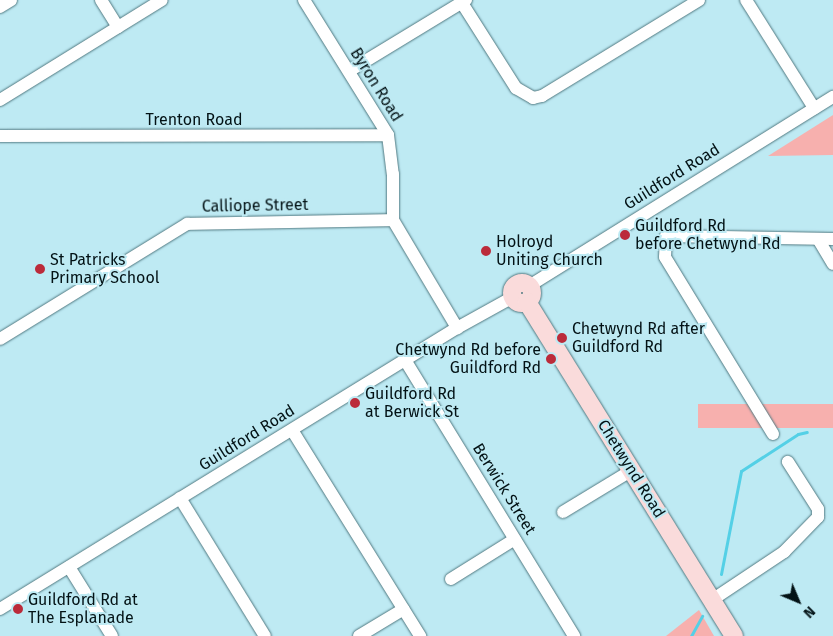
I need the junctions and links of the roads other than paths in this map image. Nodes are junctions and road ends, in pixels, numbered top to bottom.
1 (11, 0) edge
2 (101, 0) edge
3 (162, 0) edge
4 (304, 0) edge
5 (699, 0) edge
6 (746, 0) edge
7 (464, 1) edge
8 (0, 7) edge
9 (118, 27) junction
10 (349, 71) junction
11 (833, 97) edge
12 (0, 100) edge
13 (814, 108) junction
14 (388, 135) junction
15 (0, 136) edge
16 (393, 220) junction
17 (818, 239) junction
18 (833, 239) edge
19 (833, 264) edge
20 (523, 295) junction
21 (457, 328) junction
22 (0, 339) edge
23 (405, 360) junction
24 (292, 430) junction
25 (773, 434) dead end
26 (788, 462) dead end
27 (632, 470) junction
28 (180, 498) junction
29 (563, 512) dead end
30 (515, 539) junction
31 (69, 567) junction
32 (451, 579) dead end
33 (712, 600) junction
34 (0, 609) edge
35 (404, 609) junction
36 (112, 636) edge
37 (265, 636) edge
38 (359, 636) edge
39 (420, 636) edge
40 (574, 636) edge
41 (734, 636) edge

1 - 8 street
2 - 9 street
3 - 9 street
4 - 10 street, Byron Road
5 - 7 street
6 - 13 street
7 - 10 street
9 - 12 street
10 - 14 street, Byron Road
11 - 13 street, Guildford Road
13 - 20 street, Guildford Road
14 - 15 street, Trenton Road
14 - 16 street, Byron Road
16 - 21 street, Byron Road
16 - 22 street, Calliope Street
17 - 18 street
17 - 19 street
17 - 25 street
20 - 21 street, Guildford Road
20 - 27 street, Chetwynd Road
21 - 23 street, Guildford Road
23 - 24 street, Guildford Road
23 - 30 street, Berwick Street
24 - 28 street, Guildford Road
24 - 35 street
26 - 33 street
27 - 29 street
27 - 33 street, Chetwynd Road
28 - 31 street, Guildford Road
28 - 37 street
30 - 32 street
30 - 40 street, Berwick Street
31 - 34 street, Guildford Road
31 - 36 street
33 - 41 street, Chetwynd Road
35 - 38 street
35 - 39 street

